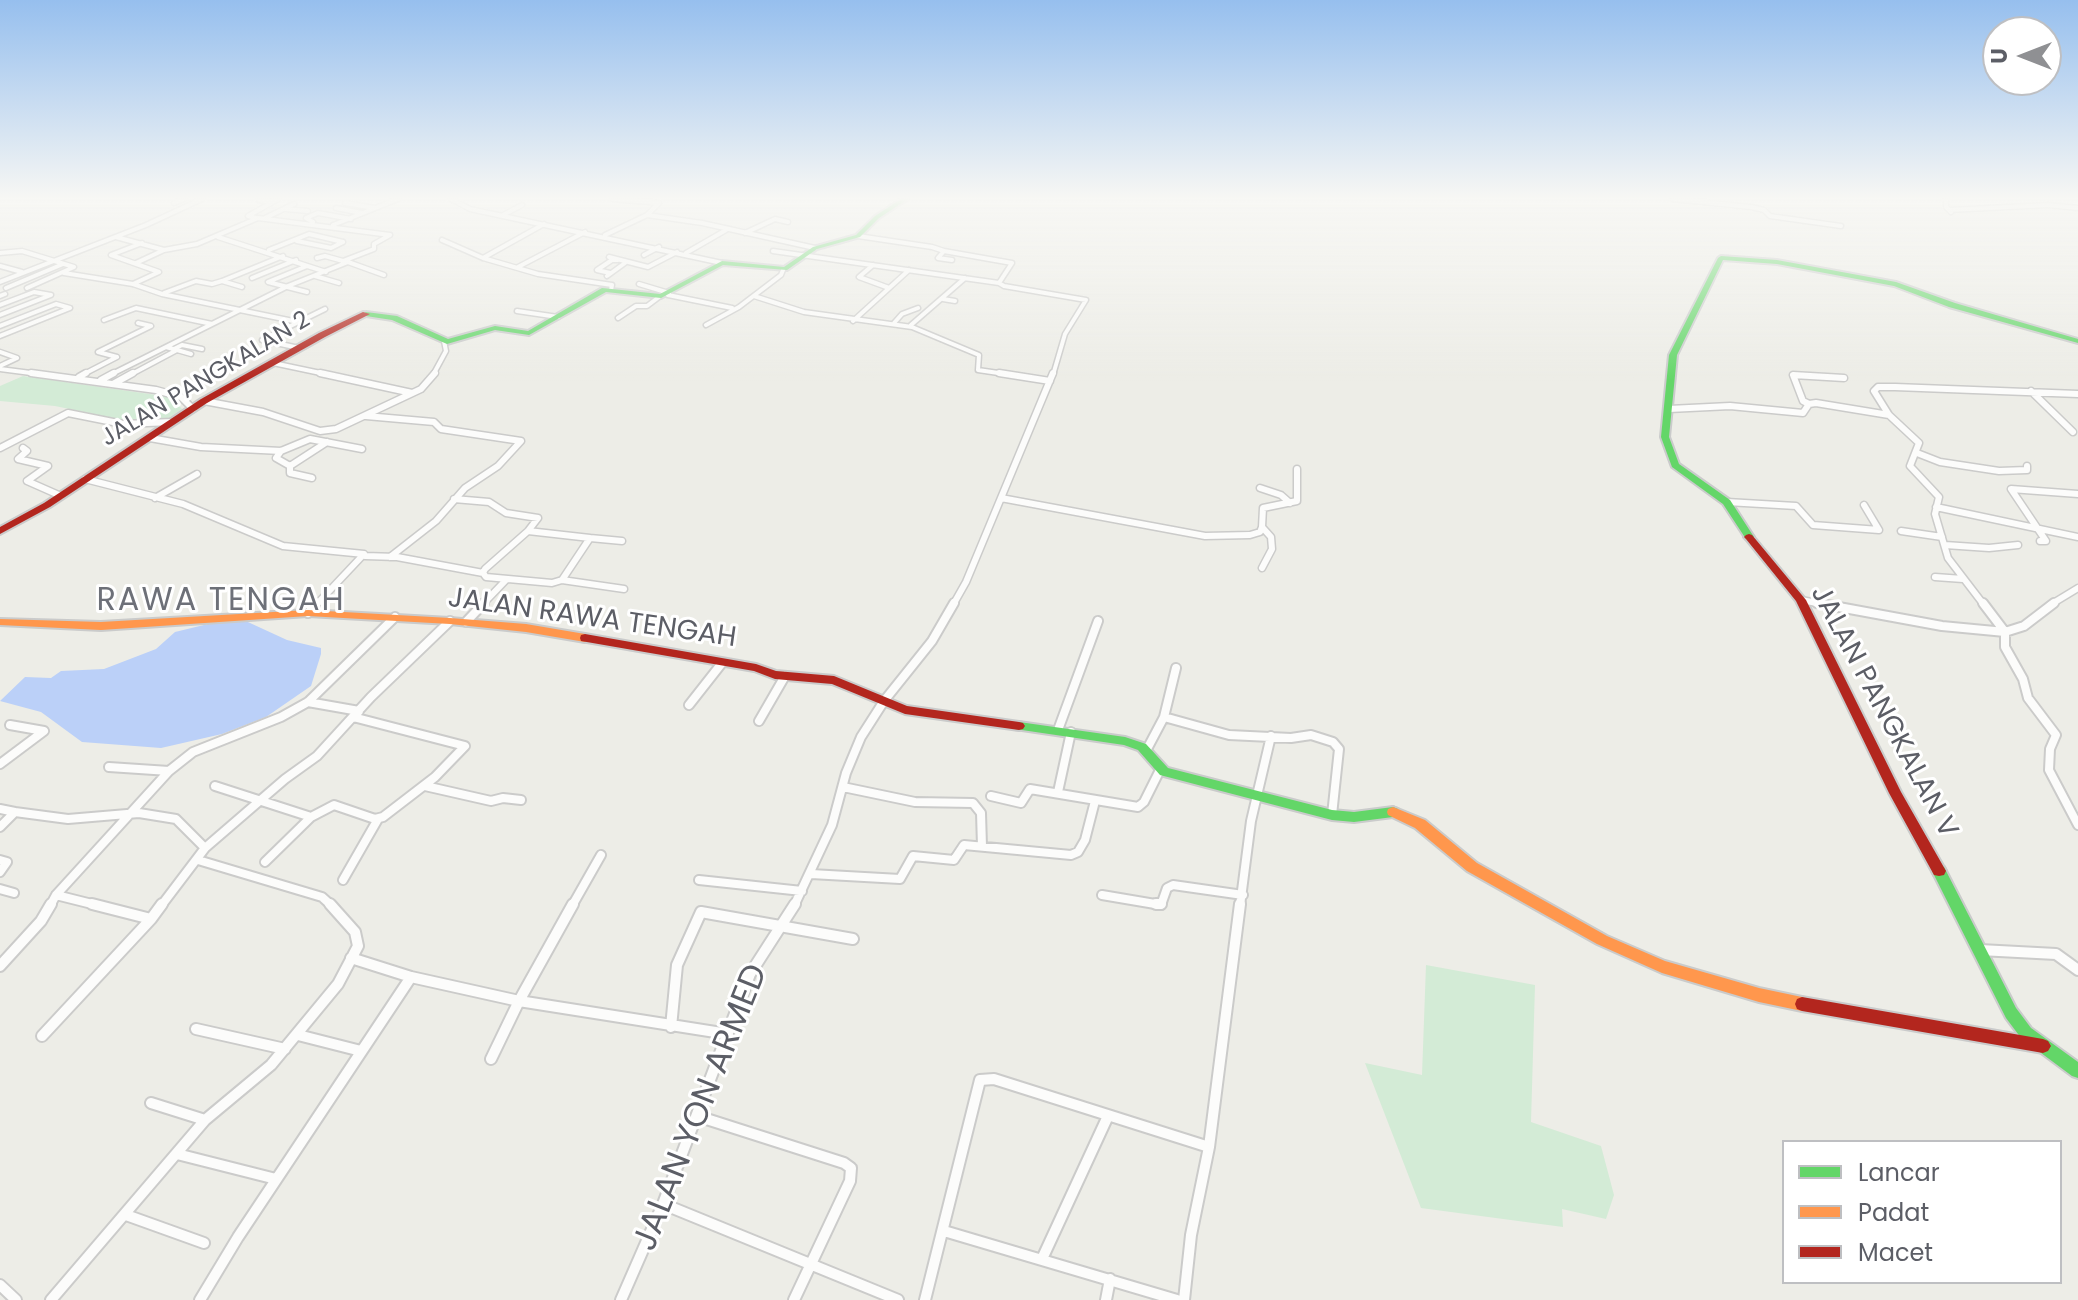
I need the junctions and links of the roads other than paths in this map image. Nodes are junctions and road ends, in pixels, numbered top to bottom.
1 (50, 260) edge
2 (57, 260) edge
3 (126, 260) edge
4 (143, 260) edge
5 (274, 260) edge
6 (296, 260) joint
7 (337, 260) edge
8 (350, 260) edge
9 (489, 260) edge
10 (532, 260) edge
11 (619, 260) edge
12 (662, 260) edge
13 (710, 260) edge
14 (798, 260) edge
15 (832, 260) edge
16 (993, 260) edge
17 (1720, 260) edge
18 (1744, 260) edge
19 (54, 261) junction
20 (345, 262) junction
21 (136, 263) junction
22 (722, 263) junction
23 (63, 264) junction
24 (873, 265) junction
25 (0, 266) edge
26 (307, 266) junction
27 (518, 267) junction
28 (783, 270) junction
29 (909, 270) junction
30 (326, 272) junction
31 (24, 273) junction
32 (64, 273) junction
33 (610, 273) junction
34 (384, 275) dead end
35 (315, 276) junction
36 (252, 278) dead end
37 (965, 278) junction
38 (222, 281) junction
39 (0, 282) edge
40 (339, 283) dead end
41 (597, 283) junction
42 (999, 283) junction
43 (133, 284) junction
44 (639, 284) dead end
45 (288, 286) junction
46 (242, 287) dead end
47 (27, 288) dead end
48 (889, 288) junction
49 (611, 290) junction
50 (3, 292) edge
51 (307, 292) dead end
52 (162, 294) junction
53 (666, 295) junction
54 (754, 296) junction
55 (943, 299) junction
56 (955, 301) dead end
57 (0, 305) edge
58 (732, 308) junction
59 (918, 308) dead end
60 (325, 309) dead end
61 (240, 310) junction
62 (517, 311) dead end
63 (0, 315) edge
64 (558, 317) junction
65 (618, 318) dead end
66 (104, 320) dead end
67 (853, 321) junction
68 (298, 322) junction
69 (138, 323) dead end
70 (894, 323) junction
71 (212, 324) junction
72 (706, 325) dead end
73 (911, 325) dead end
74 (2, 332) edge
75 (444, 341) junction
76 (2078, 341) edge
77 (166, 347) junction
78 (299, 348) junction
79 (202, 349) dead end
80 (176, 350) junction
81 (0, 352) edge
82 (191, 354) dead end
83 (273, 363) junction
84 (0, 368) edge
85 (79, 377) junction
86 (1844, 378) dead end
87 (99, 381) junction
88 (1050, 381) junction
89 (113, 384) junction
90 (2031, 391) junction
91 (412, 393) junction
92 (2078, 394) edge
93 (204, 401) junction
94 (1809, 404) junction
95 (193, 409) junction
96 (1669, 409) junction
97 (1889, 415) junction
98 (366, 416) junction
99 (172, 422) junction
100 (2073, 432) dead end
101 (150, 438) junction
102 (327, 442) junction
103 (0, 448) edge
104 (23, 448) dead end
105 (362, 449) dead end
106 (281, 451) junction
107 (1917, 453) junction
108 (290, 466) junction
109 (2027, 466) dead end
110 (1999, 471) junction
111 (1297, 472) dead end
112 (197, 474) dead end
113 (312, 478) dead end
114 (85, 479) junction
115 (1260, 488) dead end
116 (2011, 489) junction
117 (2078, 494) edge
118 (61, 496) junction
119 (155, 498) junction
120 (1001, 498) junction
121 (454, 499) junction
122 (1727, 502) junction
123 (1290, 503) junction
124 (1864, 505) dead end
125 (1936, 507) junction
126 (1262, 527) junction
127 (2040, 530) junction
128 (0, 531) edge
129 (528, 531) junction
130 (1901, 531) dead end
131 (2078, 537) edge
132 (590, 538) junction
133 (622, 541) dead end
134 (1944, 541) junction
135 (2040, 541) dead end
136 (2018, 545) dead end
137 (365, 556) junction
138 (390, 557) junction
139 (1262, 568) dead end
140 (483, 573) junction
141 (1935, 577) dead end
142 (1963, 579) junction
143 (506, 580) junction
144 (562, 580) junction
145 (2078, 588) edge
146 (624, 589) dead end
147 (1801, 600) junction
148 (308, 613) junction
149 (395, 617) junction
150 (450, 621) junction
151 (1098, 621) dead end
152 (0, 622) edge
153 (466, 622) junction
154 (2005, 632) junction
155 (722, 663) junction
156 (1176, 668) dead end
157 (785, 676) junction
158 (884, 701) junction
159 (308, 702) junction
160 (689, 705) dead end
161 (356, 714) junction
162 (1164, 717) junction
163 (759, 721) dead end
164 (10, 725) dead end
165 (1058, 730) junction
166 (1071, 732) junction
167 (1271, 736) junction
168 (1146, 751) junction
169 (0, 764) edge
170 (109, 767) dead end
171 (1160, 770) junction
172 (169, 771) junction
173 (215, 786) dead end
174 (425, 786) junction
175 (843, 787) junction
176 (1058, 792) junction
177 (991, 796) dead end
178 (1256, 796) junction
179 (521, 800) dead end
180 (1095, 801) junction
181 (260, 802) junction
182 (0, 809) edge
183 (15, 812) junction
184 (131, 813) junction
185 (1332, 815) junction
186 (311, 817) junction
187 (378, 819) junction
188 (2078, 825) edge
189 (0, 827) edge
190 (982, 846) junction
191 (205, 848) junction
192 (601, 855) dead end
193 (0, 860) edge
194 (198, 860) junction
195 (265, 862) dead end
196 (0, 872) edge
197 (811, 874) junction
198 (343, 880) dead end
199 (699, 880) dead end
200 (0, 889) edge
201 (802, 891) junction
202 (14, 893) dead end
203 (56, 895) junction
204 (1102, 895) dead end
205 (1243, 895) junction
206 (151, 919) junction
207 (784, 926) junction
208 (853, 939) dead end
209 (1978, 950) junction
210 (351, 958) junction
211 (0, 966) edge
212 (2078, 970) edge
213 (411, 977) junction
214 (519, 1001) junction
215 (671, 1027) junction
216 (196, 1029) dead end
217 (728, 1034) junction
218 (298, 1035) junction
219 (42, 1036) dead end
220 (2043, 1046) junction
221 (285, 1049) junction
222 (361, 1051) junction
223 (491, 1059) dead end
224 (2062, 1060) junction
225 (2078, 1062) edge
226 (2078, 1071) edge
227 (151, 1103) dead end
228 (697, 1116) junction
229 (1108, 1116) junction
230 (205, 1120) junction
231 (1209, 1147) junction
232 (177, 1154) junction
233 (276, 1179) junction
234 (663, 1204) junction
235 (126, 1215) junction
236 (944, 1231) junction
237 (204, 1243) dead end
238 (1042, 1259) junction
239 (812, 1265) junction
240 (1110, 1279) junction
241 (0, 1285) edge
242 (16, 1300) edge
243 (51, 1300) edge
244 (200, 1300) edge
245 (621, 1300) edge
246 (794, 1300) edge
247 (898, 1300) edge
248 (925, 1300) edge
249 (1106, 1300) edge
250 (1177, 1300) edge
251 (1184, 1300) edge

1 - 19 street
2 - 19 street
3 - 21 street
4 - 21 street
5 - 38 street
6 - 26 street
6 - 36 street
7 - 20 street
8 - 20 street
9 - 27 street
10 - 27 street
11 - 12 street
13 - 22 street
14 - 28 street
15 - 24 street
16 - 42 street
17 - 96 street
18 - 76 street
19 - 23 street
19 - 31 street
20 - 30 street
20 - 34 street
21 - 43 street
22 - 28 street
22 - 53 street
23 - 32 street
23 - 50 street
24 - 29 street
24 - 48 street
25 - 31 street
26 - 30 street
26 - 45 street
27 - 41 street
28 - 54 street
29 - 37 street
29 - 48 street
30 - 35 street
31 - 39 street
32 - 43 street
32 - 47 street
33 - 33 street
33 - 41 street
35 - 40 street
35 - 45 street
37 - 42 street
37 - 55 street
38 - 46 street
38 - 52 street
41 - 49 street
42 - 88 street, JALAN YON ARMED
43 - 52 street
44 - 53 street
45 - 51 street
45 - 61 street
48 - 67 street
49 - 53 street
49 - 64 street
52 - 61 street
53 - 58 street
53 - 65 street
54 - 58 street
54 - 67 street
55 - 56 street
55 - 73 street
57 - 63 street
58 - 72 street
59 - 70 street
60 - 68 street
61 - 68 street
61 - 71 street
62 - 64 street
64 - 75 street
66 - 71 street
67 - 70 street
68 - 78 street
69 - 85 street
70 - 88 street
71 - 77 street
74 - 74 street
75 - 78 street, JALAN PANGKALAN 2
75 - 91 street
77 - 80 street
77 - 87 street
78 - 83 street, JALAN PANGKALAN 2
79 - 80 street
80 - 82 street
80 - 89 street
81 - 84 street
83 - 91 street
83 - 93 street, JALAN PANGKALAN 2
84 - 85 street
85 - 87 street
86 - 94 street
87 - 89 street
88 - 120 street, JALAN YON ARMED
89 - 95 street
90 - 92 street
90 - 97 street
90 - 100 street
91 - 98 street
93 - 95 street, JALAN PANGKALAN 2
93 - 98 street
94 - 96 street
94 - 97 street
95 - 99 street, JALAN PANGKALAN 2
96 - 122 street, JALAN PANGKALAN V
97 - 107 street
98 - 121 street
99 - 101 street, JALAN PANGKALAN 2
99 - 103 street
101 - 106 street
101 - 114 street, JALAN PANGKALAN 2
102 - 105 street
102 - 106 street
102 - 108 street
104 - 118 street
106 - 108 street
107 - 110 street
107 - 125 street
108 - 113 street
109 - 110 street
110 - 116 street
111 - 123 street
112 - 119 street
114 - 118 street, JALAN PANGKALAN 2
114 - 119 street
115 - 123 street
116 - 117 street
116 - 127 street
118 - 128 street, JALAN PANGKALAN 2
119 - 137 street
120 - 126 street
120 - 158 street, JALAN YON ARMED
121 - 129 street
121 - 138 street
122 - 124 street
122 - 147 street, JALAN PANGKALAN V
123 - 126 street
125 - 127 street
125 - 134 street
126 - 139 street
127 - 131 street
127 - 135 street
129 - 132 street
129 - 140 street
130 - 134 street
132 - 133 street
132 - 144 street
134 - 136 street
134 - 142 street
137 - 138 street
137 - 148 street
138 - 140 street
140 - 143 street
141 - 142 street
142 - 154 street
143 - 144 street
143 - 153 street
144 - 146 street
145 - 154 street
147 - 154 street
147 - 209 street, JALAN PANGKALAN V
148 - 149 street, JALAN RAWA TENGAH
148 - 152 street, JALAN RAWA TENGAH
149 - 150 street, JALAN RAWA TENGAH
149 - 159 street
150 - 153 street, JALAN RAWA TENGAH
150 - 161 street
151 - 165 street
153 - 155 street, JALAN RAWA TENGAH
154 - 188 street
155 - 157 street, JALAN RAWA TENGAH
155 - 160 street
156 - 162 street
157 - 158 street, JALAN RAWA TENGAH
157 - 163 street
158 - 165 street
158 - 175 street, JALAN YON ARMED
159 - 161 street
159 - 172 street
161 - 174 street
161 - 181 street
162 - 167 street
162 - 168 street
164 - 169 street
165 - 166 street
166 - 168 street
166 - 176 street
167 - 178 street
167 - 185 street
168 - 171 street
170 - 172 street
171 - 178 street, JALAN PANGKALAN V
171 - 180 street
172 - 184 street
173 - 181 street
174 - 179 street
174 - 187 street
175 - 190 street
175 - 197 street, JALAN YON ARMED
176 - 177 street
176 - 180 street
178 - 185 street, JALAN PANGKALAN V
178 - 205 street
180 - 190 street
181 - 186 street
181 - 191 street
182 - 183 street
183 - 184 street
183 - 189 street
184 - 191 street
184 - 203 street
185 - 220 street, JALAN PANGKALAN V
186 - 187 street
186 - 195 street
187 - 198 street
190 - 197 street
191 - 194 street
192 - 214 street
193 - 196 street
194 - 206 street
194 - 210 street
197 - 201 street, JALAN YON ARMED
199 - 201 street
200 - 202 street
201 - 207 street, JALAN YON ARMED
203 - 206 street
203 - 211 street
204 - 205 street
205 - 231 street
206 - 219 street
207 - 208 street
207 - 215 street
207 - 217 street, JALAN YON ARMED
209 - 212 street
209 - 220 street, JALAN PANGKALAN V
210 - 213 street
210 - 218 street
213 - 214 street
213 - 222 street
214 - 215 street
214 - 223 street
215 - 217 street
216 - 221 street
217 - 228 street, JALAN YON ARMED
218 - 221 street
218 - 222 street
220 - 224 street, JALAN PANGKALAN V
221 - 230 street
222 - 233 street
224 - 225 street
224 - 226 street, JALAN PANGKALAN V
227 - 230 street
228 - 234 street, JALAN YON ARMED
228 - 239 street
229 - 231 street
229 - 236 street
229 - 238 street
230 - 232 street
231 - 251 street
232 - 233 street
232 - 235 street
233 - 244 street
234 - 239 street
234 - 245 street, JALAN YON ARMED
235 - 237 street
235 - 243 street
236 - 238 street
236 - 248 street
238 - 240 street
239 - 246 street
239 - 247 street
240 - 249 street
240 - 250 street
241 - 242 street

